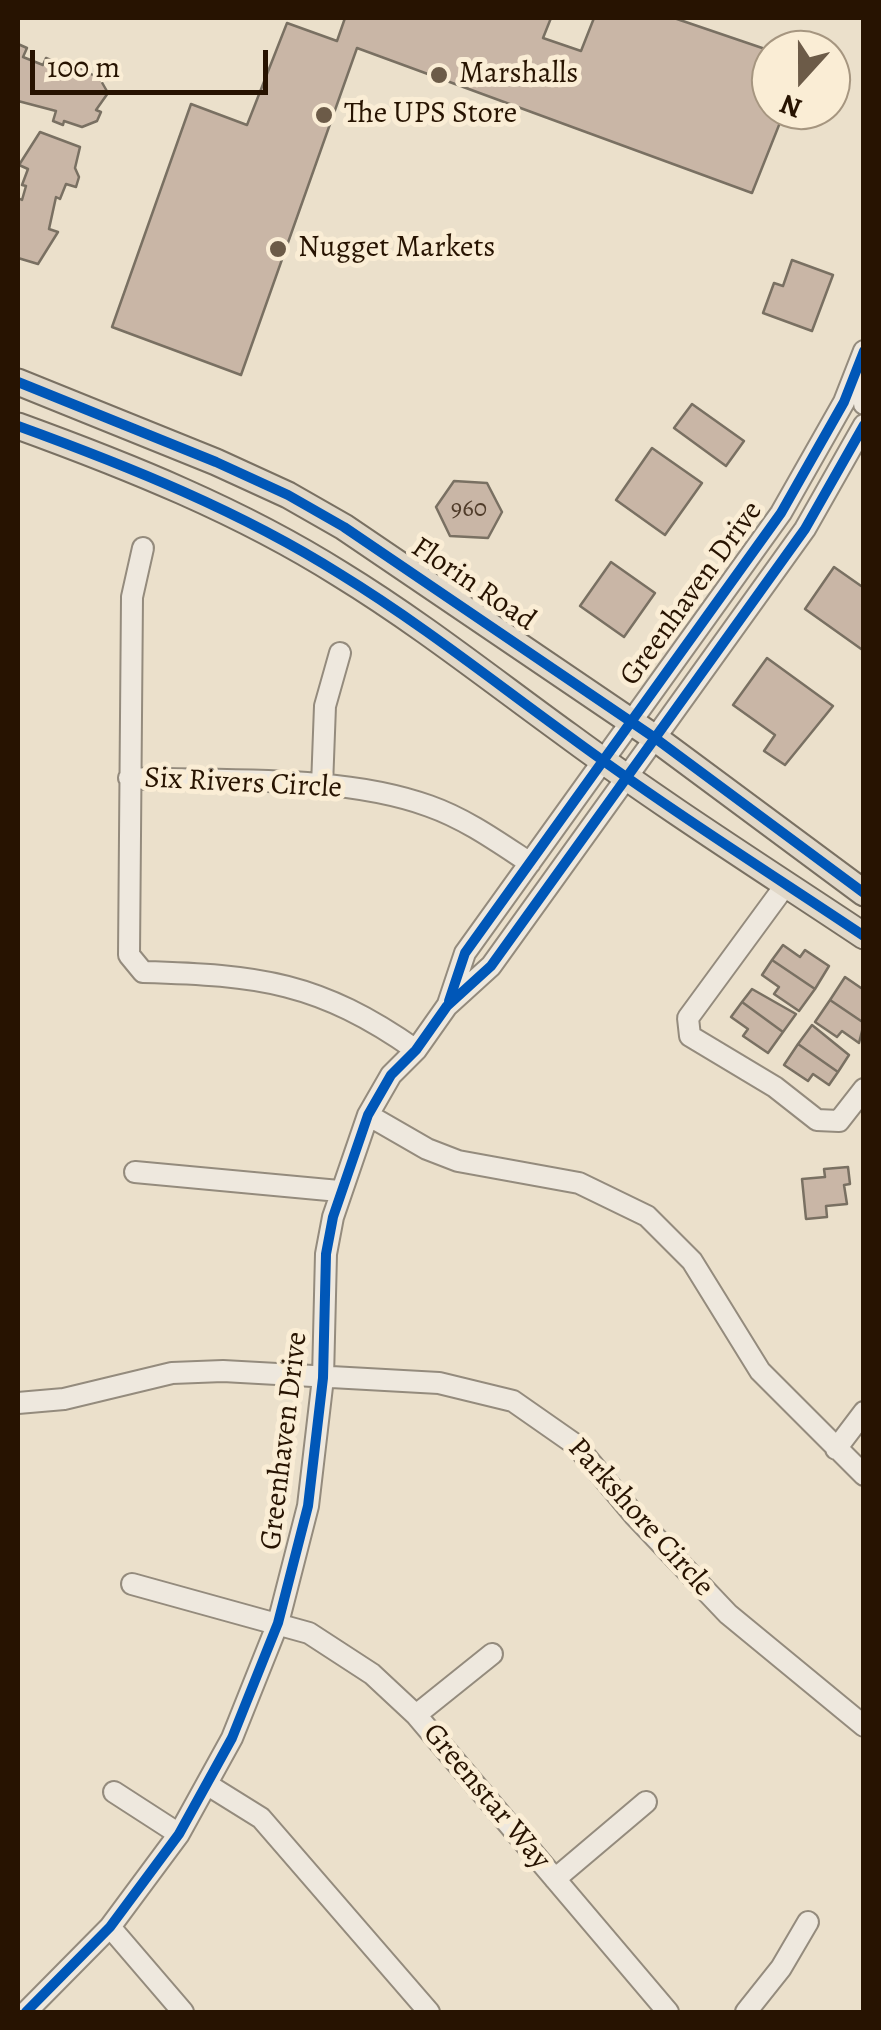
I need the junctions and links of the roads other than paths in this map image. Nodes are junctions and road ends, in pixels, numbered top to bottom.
1 (864, 350) edge
2 (18, 382) edge
3 (857, 399) edge
4 (864, 425) edge
5 (18, 426) edge
6 (794, 544) junction
7 (143, 548) dead end
8 (340, 653) dead end
9 (632, 722) junction
10 (655, 738) junction
11 (604, 760) junction
12 (628, 776) junction
13 (129, 778) junction
14 (322, 786) junction
15 (530, 863) junction
16 (787, 883) junction
17 (864, 893) edge
18 (864, 936) edge
19 (447, 1006) junction
20 (416, 1050) junction
21 (864, 1089) edge
22 (368, 1115) junction
23 (135, 1172) dead end
24 (339, 1192) junction
25 (323, 1378) junction
26 (18, 1403) edge
27 (864, 1412) edge
28 (836, 1450) junction
29 (864, 1475) edge
30 (132, 1584) dead end
31 (278, 1623) junction
32 (492, 1654) dead end
33 (416, 1716) junction
34 (864, 1726) edge
35 (208, 1785) junction
36 (114, 1792) dead end
37 (646, 1802) dead end
38 (179, 1834) junction
39 (555, 1879) junction
40 (808, 1922) dead end
41 (110, 1927) junction
42 (26, 2012) edge
43 (182, 2012) edge
44 (429, 2012) edge
45 (668, 2012) edge
46 (746, 2012) edge

1 - 3 street, Greenhaven Drive
2 - 9 main road, Florin Road
3 - 6 street
3 - 9 street, Greenhaven Drive
4 - 6 street, Greenhaven Drive
5 - 11 main road
6 - 10 street, Greenhaven Drive
7 - 13 street
8 - 14 street
9 - 10 main road, Florin Road
9 - 11 street, Greenhaven Drive
10 - 12 street, Greenhaven Drive
10 - 17 main road, Florin Road
11 - 12 main road
11 - 15 street, Greenhaven Drive
12 - 16 main road
12 - 19 street, Greenhaven Drive
13 - 14 street, Six Rivers Circle
13 - 20 street, Six Rivers Circle
14 - 15 street, Six Rivers Circle
15 - 19 street, Greenhaven Drive
16 - 18 main road
16 - 21 street
19 - 20 street, Greenhaven Drive
20 - 22 street, Greenhaven Drive
22 - 24 street, Greenhaven Drive
22 - 28 street
23 - 24 street
24 - 25 street, Greenhaven Drive
25 - 26 street, Parkshore Circle
25 - 31 street, Greenhaven Drive
25 - 34 street, Parkshore Circle
27 - 28 street
28 - 29 street
30 - 31 street, Greenstar Way
31 - 33 street, Greenstar Way
31 - 35 street, Greenhaven Drive
32 - 33 street, Greenstar Way
33 - 39 street, Greenstar Way
35 - 38 street, Greenhaven Drive
35 - 44 street
36 - 38 street
37 - 39 street, Greenstar Way
38 - 41 street, Greenhaven Drive
39 - 45 street, Greenstar Way
40 - 46 street
41 - 42 street, Greenhaven Drive
41 - 43 street

